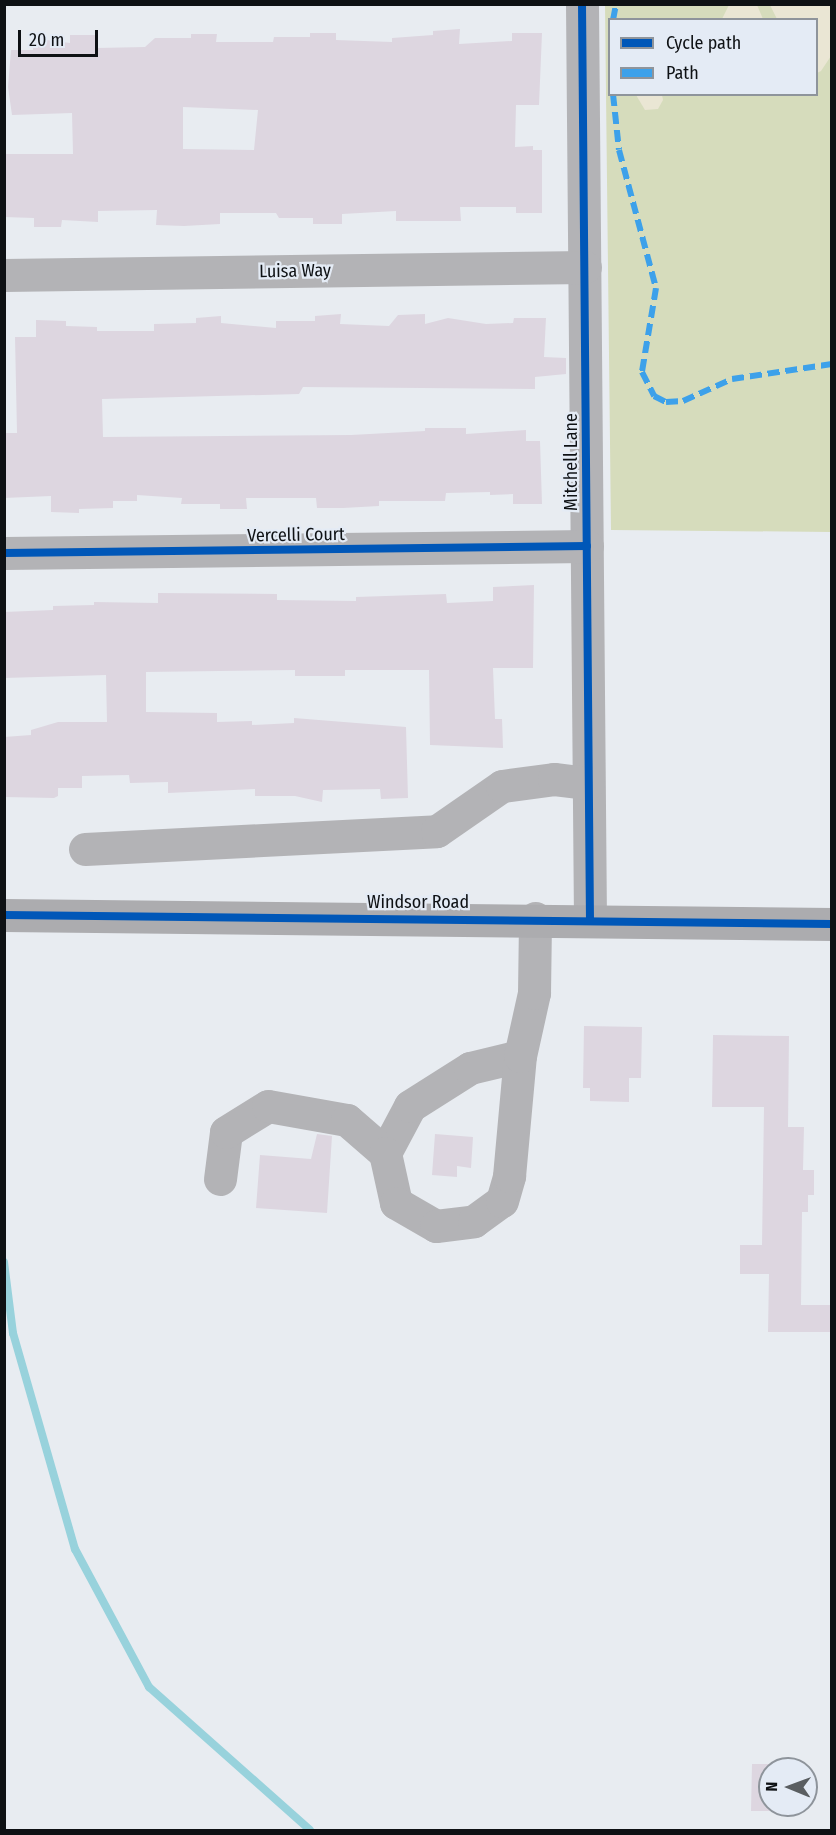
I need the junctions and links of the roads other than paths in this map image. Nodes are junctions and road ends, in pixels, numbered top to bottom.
1 (582, 4) edge
2 (585, 267) junction
3 (4, 275) edge
4 (587, 546) junction
5 (4, 553) edge
6 (588, 783) junction
7 (85, 849) dead end
8 (4, 915) edge
9 (535, 918) junction
10 (590, 919) junction
11 (831, 924) edge
12 (520, 1056) junction
13 (386, 1153) junction
14 (219, 1179) dead end

1 - 2 street, Mitchell Lane
2 - 3 street, Luisa Way
2 - 4 street, Mitchell Lane
4 - 5 street, Vercelli Court
4 - 6 street, Mitchell Lane
6 - 7 street
6 - 10 street, Mitchell Lane
8 - 9 main road, Windsor Road
9 - 10 main road, Windsor Road
9 - 12 street
10 - 11 main road, Windsor Road
12 - 13 street
12 - 13 street
13 - 14 street

